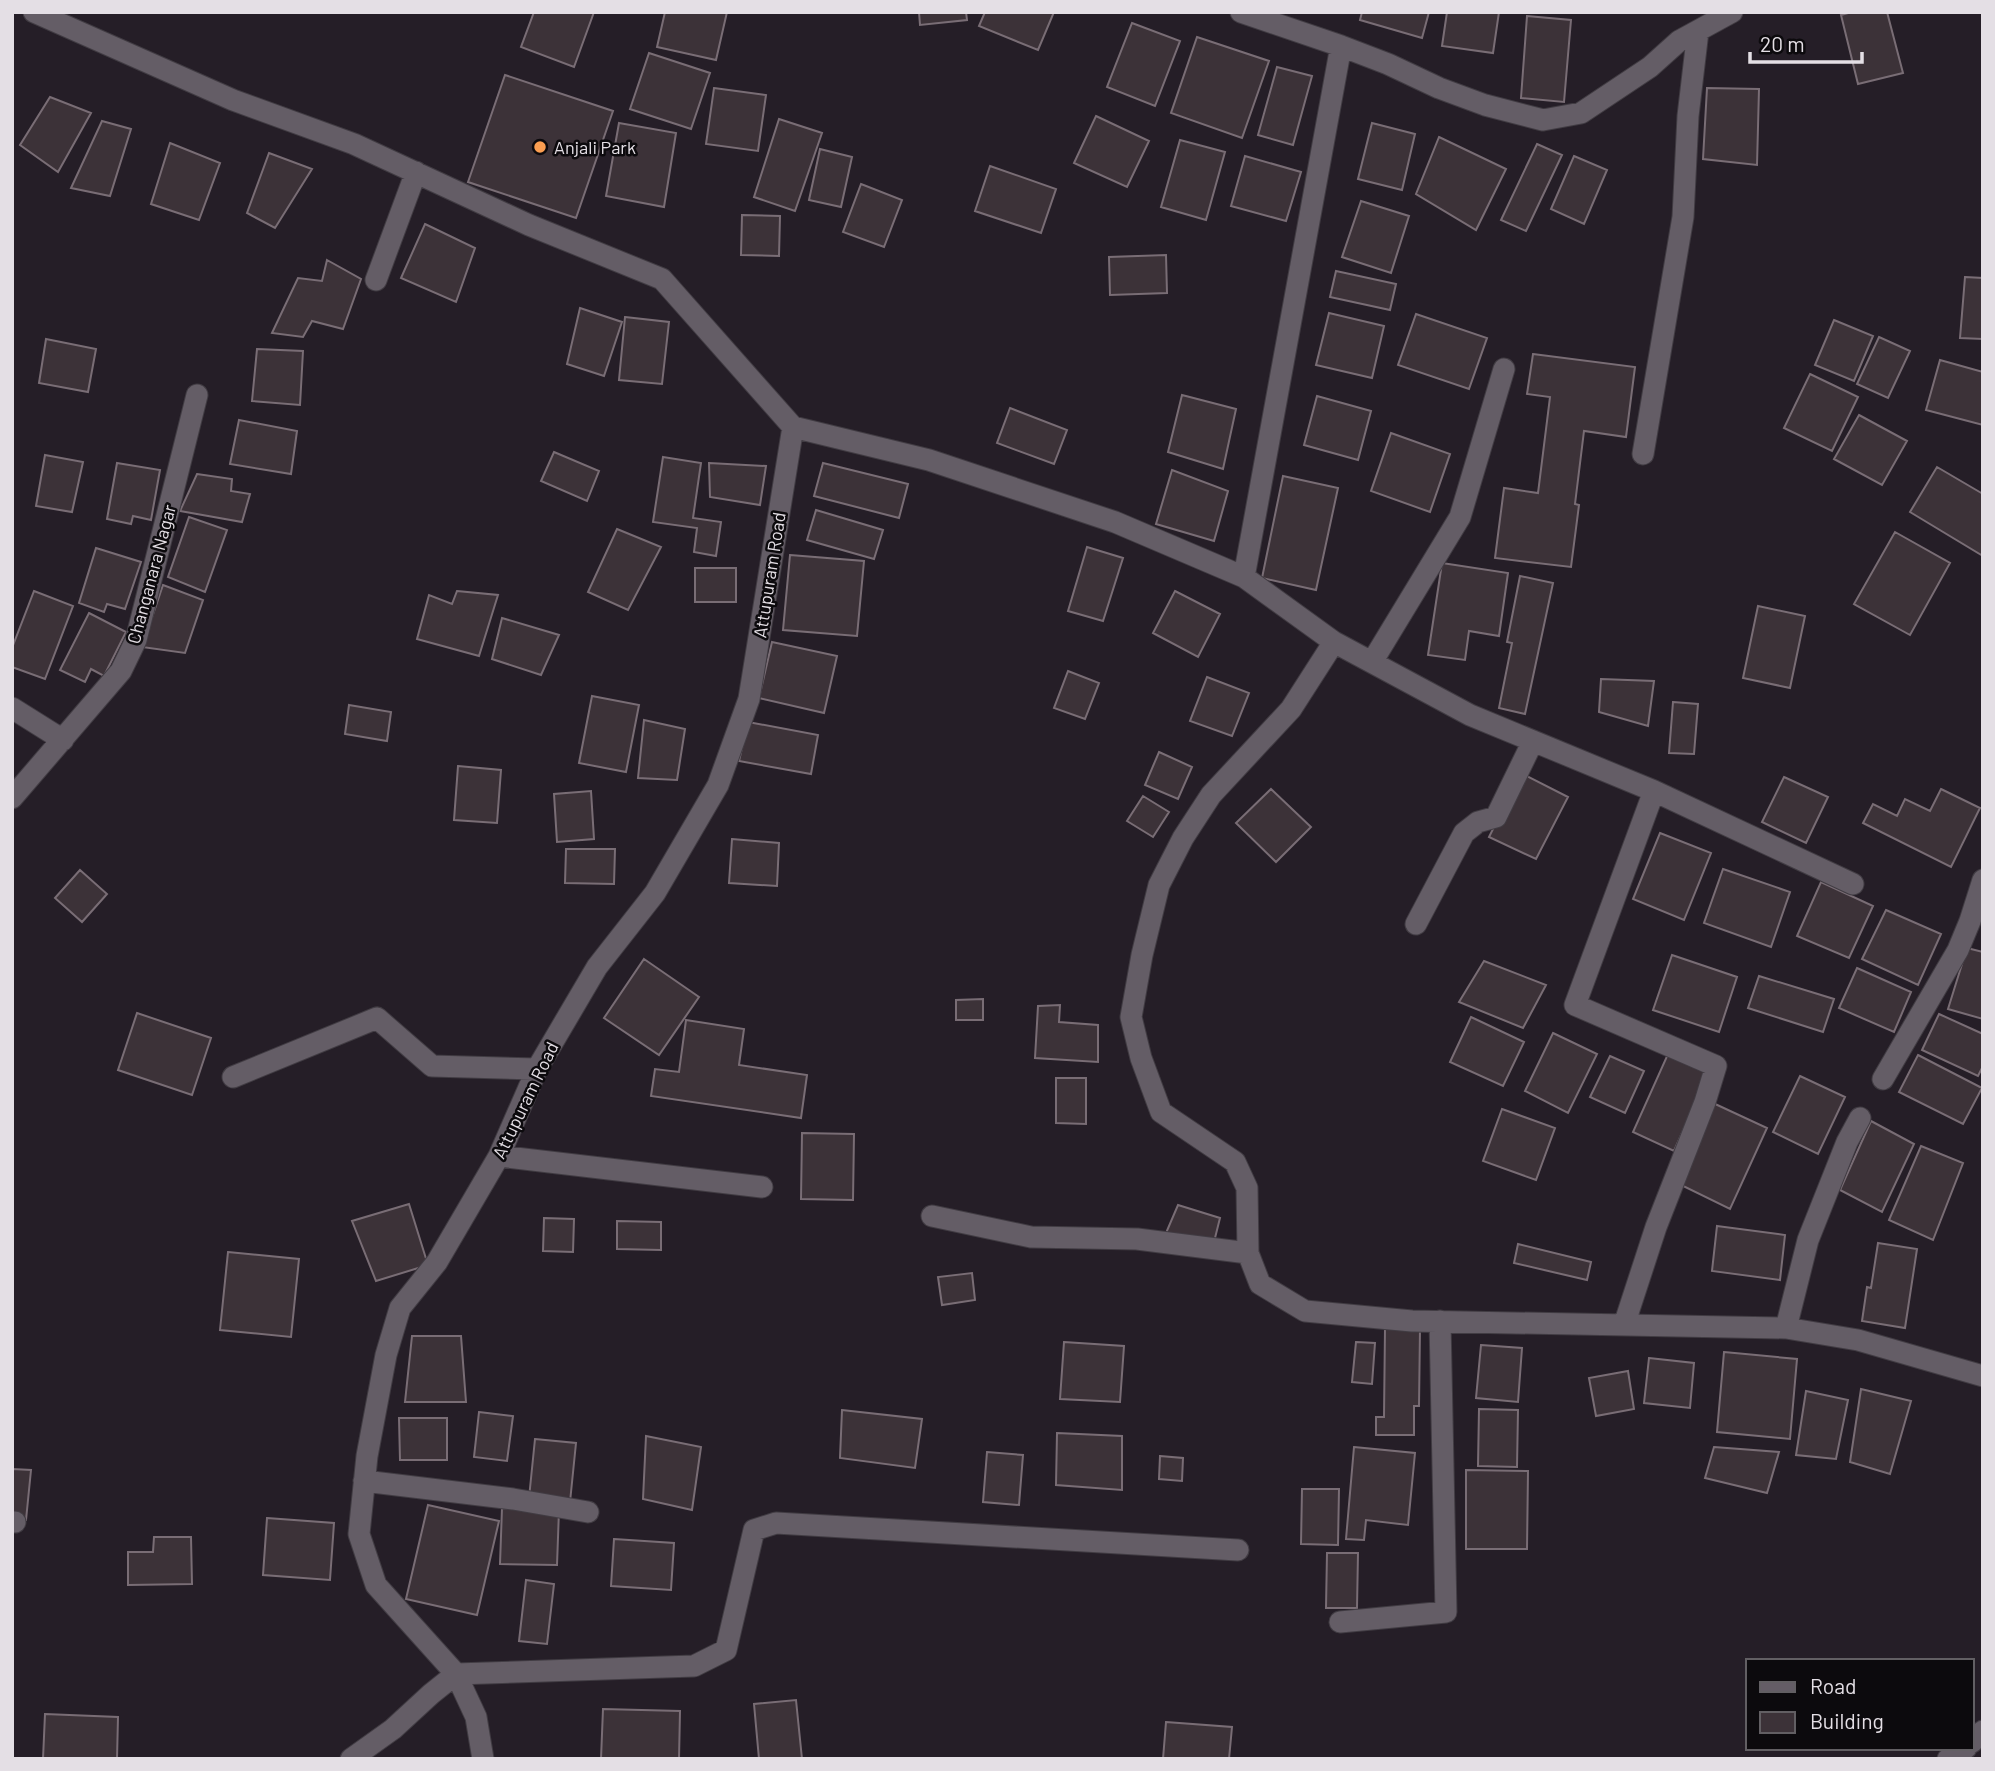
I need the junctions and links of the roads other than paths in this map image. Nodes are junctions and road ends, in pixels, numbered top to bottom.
1 (34, 12) edge
2 (1241, 12) edge
3 (1732, 12) edge
4 (1698, 31) junction
5 (1341, 46) junction
6 (415, 172) junction
7 (376, 280) dead end
8 (1504, 369) dead end
9 (198, 395) dead end
10 (793, 427) junction
11 (1643, 454) dead end
12 (1244, 577) junction
13 (1335, 642) junction
14 (1372, 662) junction
15 (12, 708) edge
16 (63, 740) junction
17 (1532, 741) junction
18 (1654, 791) junction
19 (12, 798) edge
20 (1983, 880) edge
21 (1853, 884) dead end
22 (1977, 922) edge
23 (1416, 924) dead end
24 (537, 1069) junction
25 (233, 1077) dead end
26 (1883, 1079) dead end
27 (1860, 1118) dead end
28 (499, 1156) junction
29 (762, 1187) dead end
30 (932, 1216) dead end
31 (1248, 1253) junction
32 (1440, 1321) junction
33 (1624, 1325) junction
34 (1786, 1328) junction
35 (1983, 1376) edge
36 (364, 1481) junction
37 (588, 1512) dead end
38 (1238, 1550) dead end
39 (1340, 1622) dead end
40 (456, 1674) junction
41 (351, 1759) edge
42 (483, 1759) edge

1 - 6 street
2 - 5 street
3 - 4 street
4 - 5 street
4 - 11 street
5 - 12 street
6 - 7 street
6 - 10 street
8 - 14 street
9 - 16 street, Changanara Nagar
10 - 12 street
10 - 24 street, Attupuram Road
12 - 13 street
13 - 14 street
13 - 31 street
14 - 17 street
15 - 16 street
16 - 19 street, Changanara Nagar
17 - 18 street
17 - 23 street
18 - 21 street
18 - 33 street
20 - 22 street
22 - 26 street
24 - 25 street
24 - 28 street, Attupuram Road
27 - 34 street
28 - 29 street
28 - 36 street, Attupuram Road
30 - 31 street
31 - 32 street
32 - 33 street
32 - 39 street
33 - 34 street
34 - 35 street
36 - 37 street
36 - 40 street, Attupuram Road
38 - 40 street
40 - 41 street
40 - 42 street, Attupuram Road

